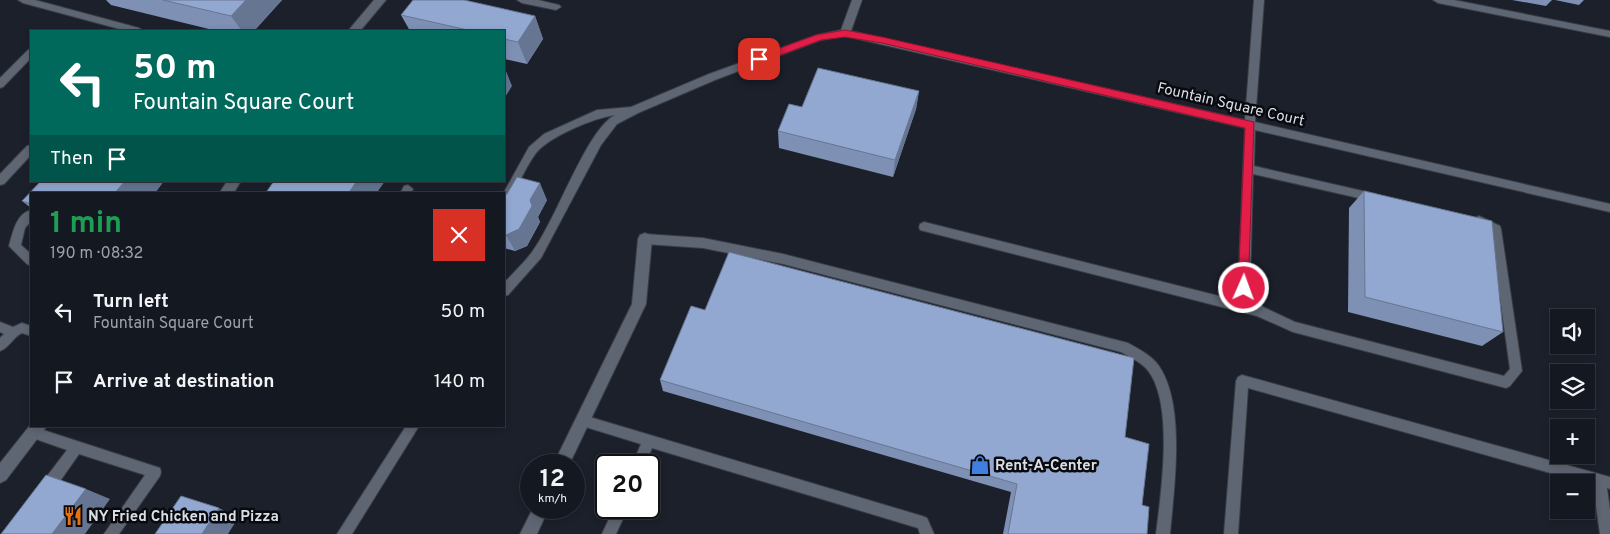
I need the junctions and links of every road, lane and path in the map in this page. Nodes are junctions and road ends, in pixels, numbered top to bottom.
1 (23, 0) edge
2 (57, 0) edge
3 (380, 0) edge
4 (522, 0) edge
5 (857, 0) edge
6 (1259, 0) edge
7 (1438, 0) edge
8 (49, 7) junction
9 (556, 7) dead end
10 (135, 30) edge
11 (355, 30) edge
12 (845, 33) junction
13 (1610, 34) edge
14 (30, 53) edge
15 (0, 84) edge
16 (634, 110) junction
17 (1250, 125) junction
18 (30, 150) edge
19 (1249, 169) junction
20 (5, 170) edge
21 (0, 180) edge
22 (234, 182) edge
23 (227, 192) edge
24 (505, 199) edge
25 (1384, 200) edge
26 (1610, 208) edge
27 (30, 215) edge
28 (1464, 218) edge
29 (924, 227) dead end
30 (645, 239) joint
31 (30, 260) edge
32 (505, 290) edge
33 (1259, 311) junction
34 (0, 327) edge
35 (30, 331) edge
36 (13, 332) junction
37 (0, 346) edge
38 (583, 421) junction
39 (411, 427) edge
40 (37, 429) edge
41 (648, 441) junction
42 (76, 448) junction
43 (567, 454) edge
44 (643, 454) edge
45 (0, 475) edge
46 (1604, 481) edge
47 (35, 503) edge
48 (536, 519) edge
49 (615, 519) edge
50 (111, 534) edge
51 (344, 534) edge
52 (528, 534) edge
53 (609, 534) edge
54 (927, 534) edge
55 (1163, 534) edge
56 (1230, 534) edge
57 (1607, 534) edge

1 - 8 lane
2 - 8 lane
3 - 11 street
4 - 9 lane
5 - 12 lane
6 - 17 lane
7 - 13 lane
8 - 10 lane
12 - 16 lane, Fountain Square Court
12 - 17 lane, Fountain Square Court
14 - 15 lane
16 - 24 lane, Fountain Square Court
16 - 32 lane, Fountain Square Court
17 - 19 lane
17 - 26 lane, Fountain Square Court
18 - 20 lane
19 - 25 lane
19 - 33 lane
20 - 21 lane
22 - 23 street
27 - 31 lane
28 - 33 lane
29 - 33 lane
30 - 38 street
30 - 55 lane
34 - 36 lane
35 - 36 lane
36 - 37 lane
38 - 41 lane
38 - 43 street
39 - 51 lane
40 - 42 lane
40 - 45 street
41 - 44 lane
41 - 54 lane
42 - 47 lane
42 - 50 lane
46 - 56 lane
46 - 57 lane
48 - 52 street
49 - 53 lane

